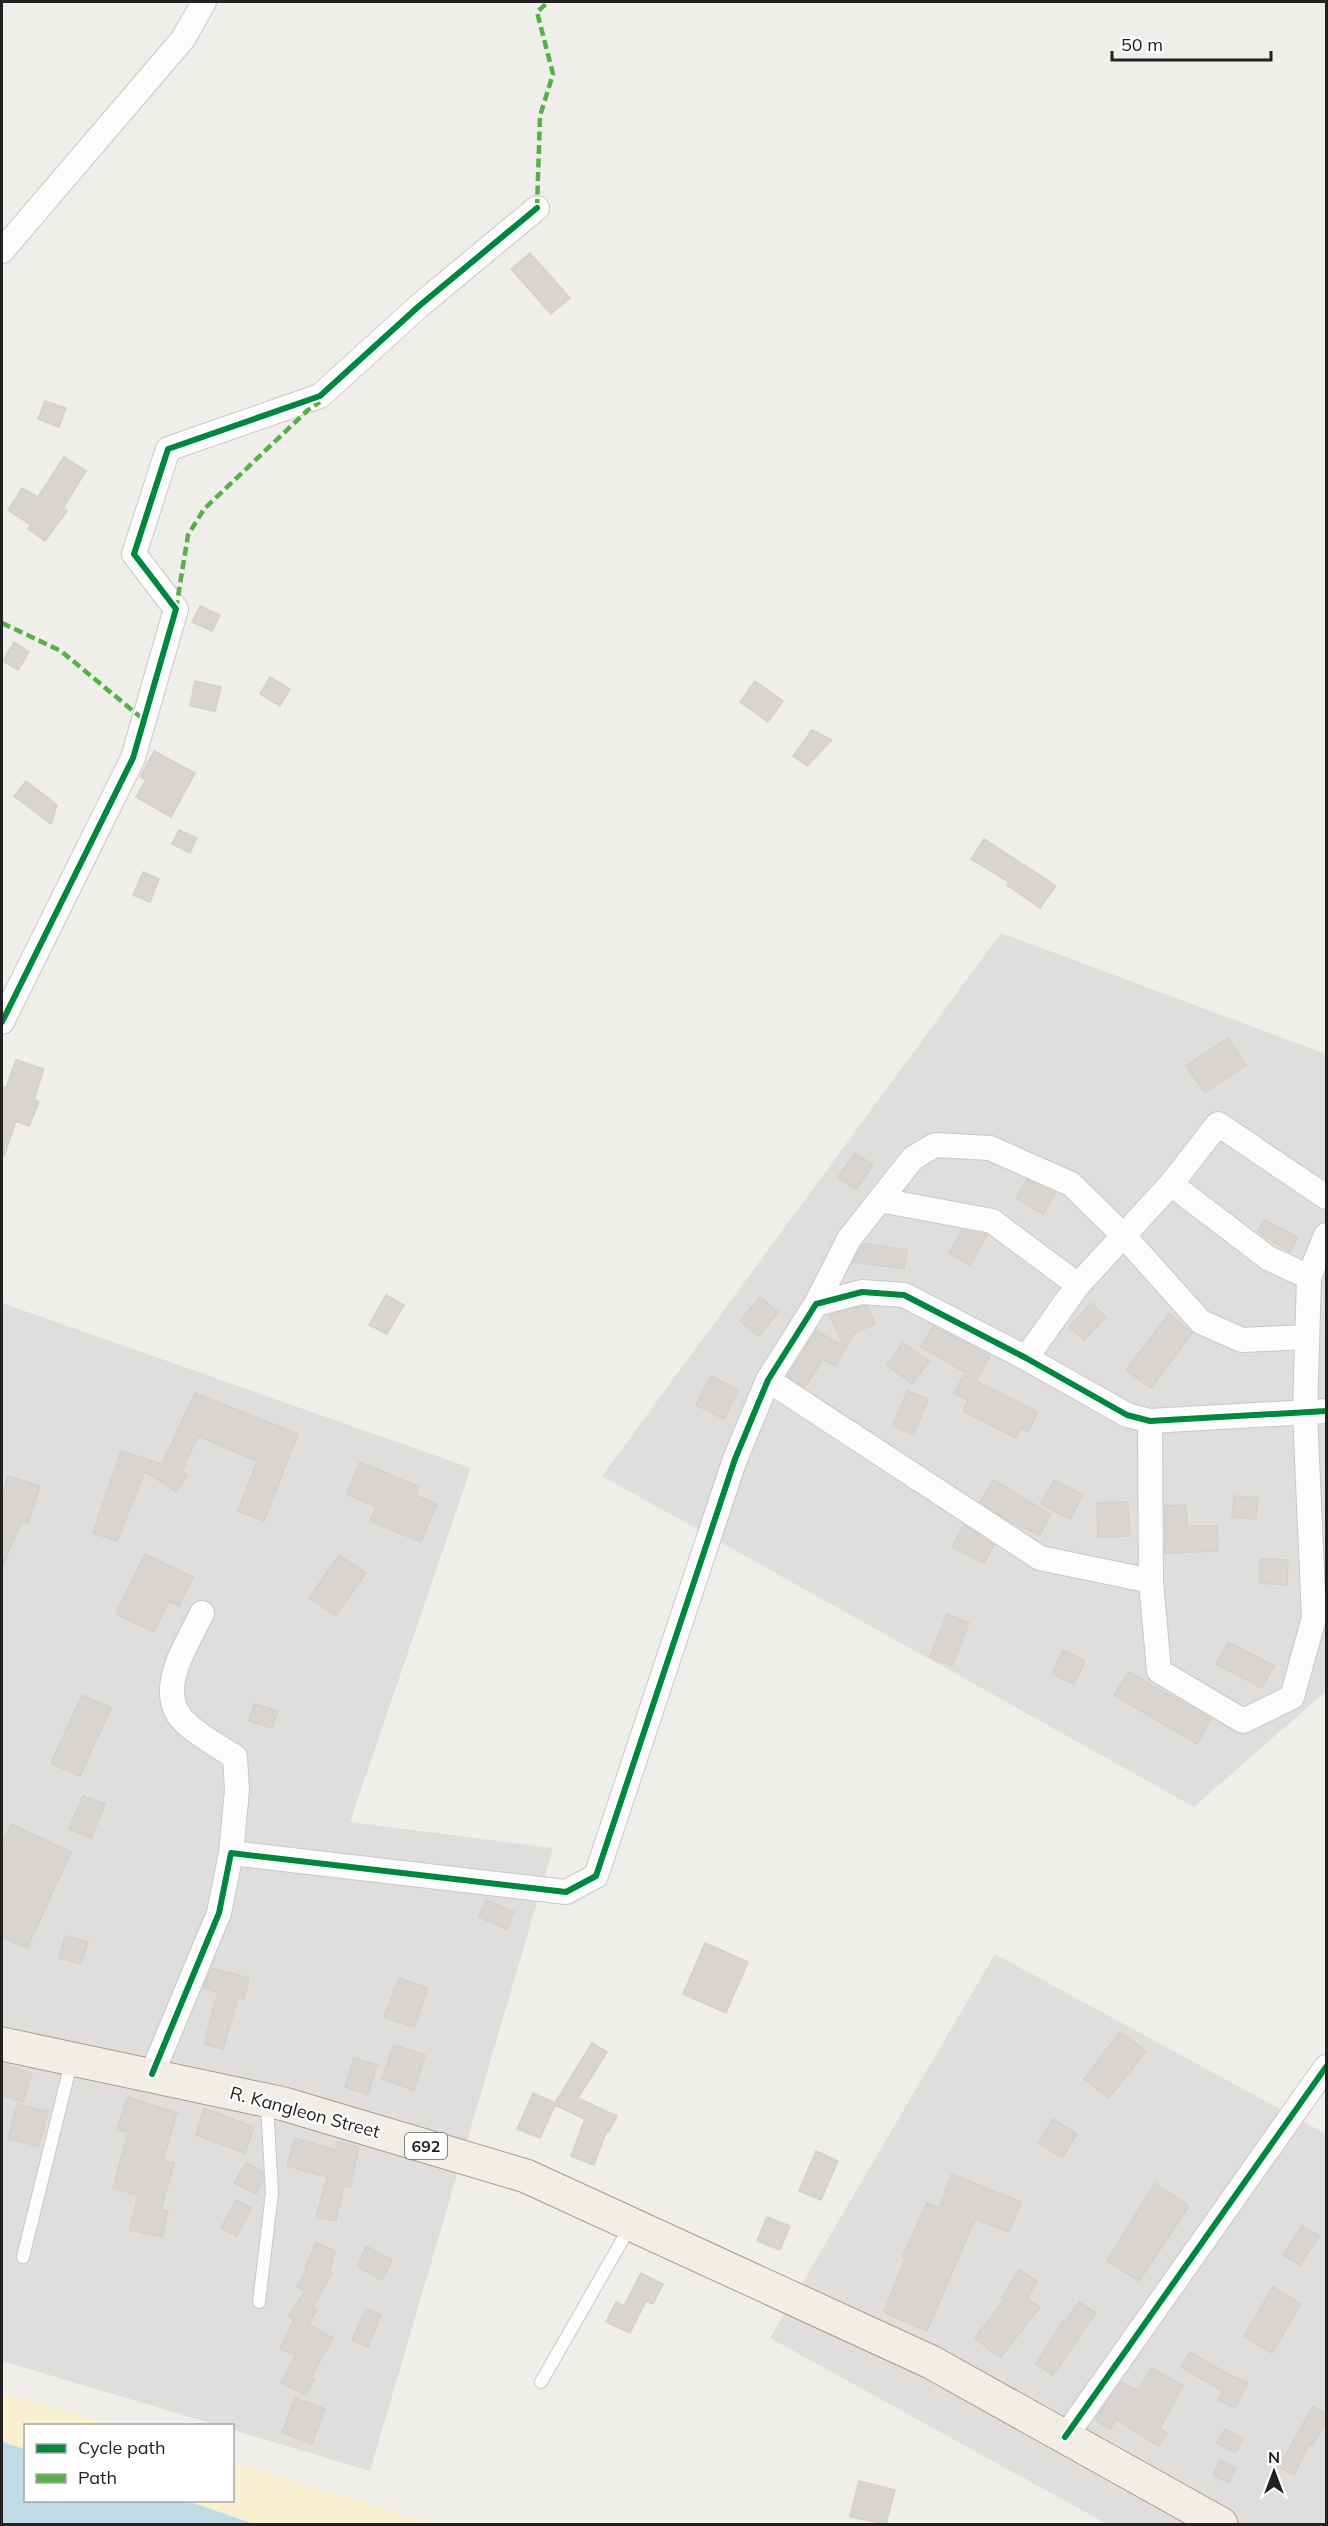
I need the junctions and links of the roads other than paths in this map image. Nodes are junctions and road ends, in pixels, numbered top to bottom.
1 (204, 2) edge
2 (537, 208) dead end
3 (2, 251) edge
4 (2, 1022) edge
5 (1171, 1184) junction
6 (1326, 1197) edge
7 (880, 1200) junction
8 (1326, 1235) edge
9 (1124, 1236) junction
10 (1309, 1277) junction
11 (1078, 1285) junction
12 (816, 1304) junction
13 (1307, 1337) junction
14 (1026, 1358) junction
15 (768, 1380) junction
16 (1316, 1412) edge
17 (1150, 1421) junction
18 (1151, 1581) junction
19 (202, 1613) dead end
20 (231, 1853) junction
21 (2, 2044) edge
22 (73, 2058) junction
23 (1326, 2067) edge
24 (152, 2074) junction
25 (267, 2099) junction
26 (631, 2224) junction
27 (23, 2257) dead end
28 (259, 2302) dead end
29 (541, 2382) dead end
30 (1065, 2437) junction
31 (1221, 2524) edge

1 - 3 street
2 - 4 street
5 - 6 street
5 - 9 street
5 - 10 street
7 - 9 street
7 - 11 street
7 - 12 street
8 - 10 street
9 - 11 street
9 - 13 street
10 - 13 street
11 - 14 street
12 - 14 street
12 - 15 street
13 - 16 street
14 - 17 street
15 - 18 street
15 - 20 street
16 - 17 street
16 - 18 street
17 - 18 street
19 - 20 street
20 - 24 street
21 - 22 main road, R. Kangleon Street / 692
22 - 24 main road, R. Kangleon Street / 692
22 - 27 lane
23 - 30 street
24 - 25 main road, R. Kangleon Street / 692
25 - 26 main road, R. Kangleon Street / 692
25 - 28 lane
26 - 29 lane
26 - 30 main road, R. Kangleon Street / 692
30 - 31 main road, 692

